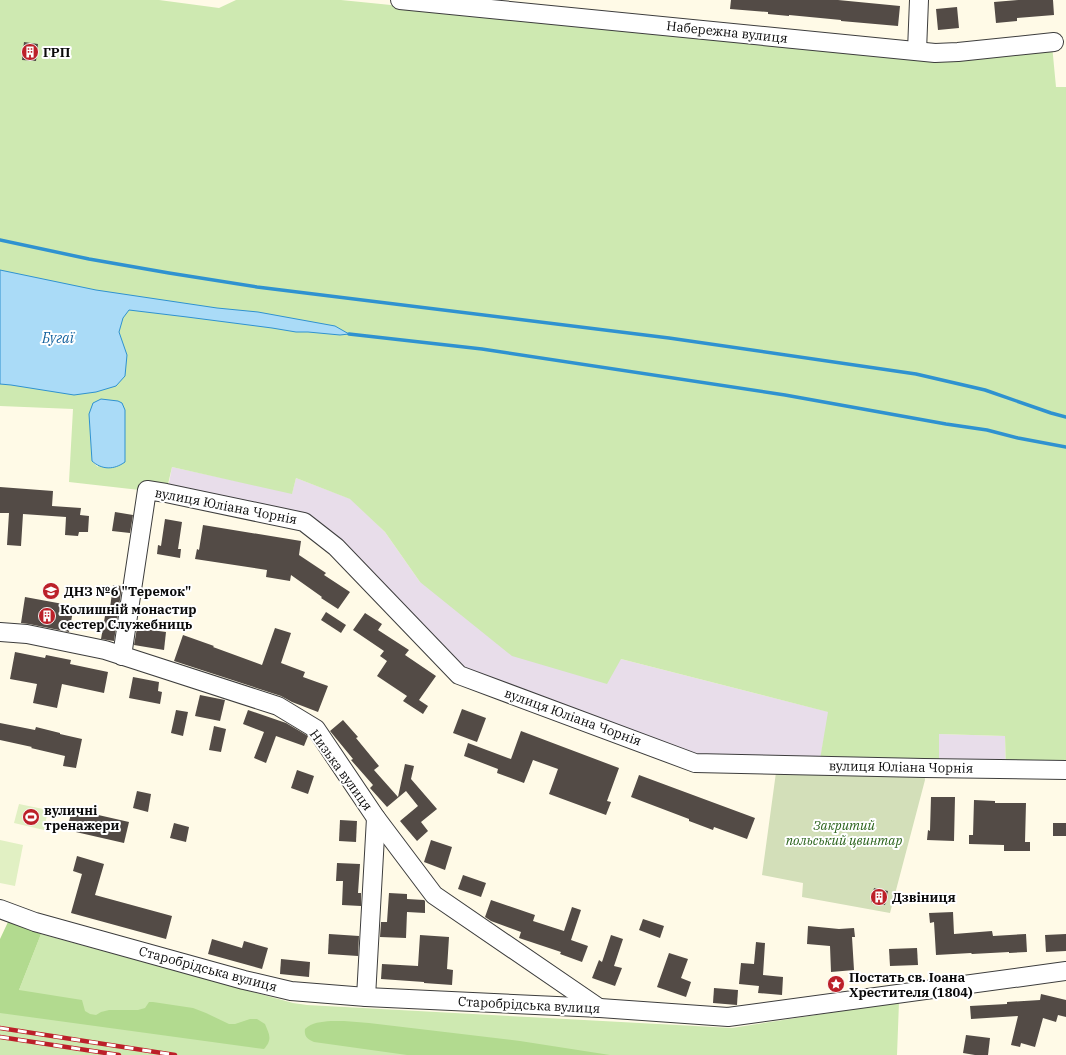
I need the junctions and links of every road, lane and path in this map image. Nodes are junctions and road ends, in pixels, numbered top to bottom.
1 (400, 0) edge
2 (919, 0) edge
3 (1054, 42) dead end
4 (917, 51) junction
5 (0, 632) edge
6 (122, 656) junction
7 (1066, 770) edge
8 (376, 818) junction
9 (0, 908) edge
10 (1066, 971) edge
11 (366, 997) junction
12 (600, 1008) junction

1 - 4 street, Набережна вулиця
2 - 4 street
3 - 4 street, Набережна вулиця
5 - 6 street, Низька вулиця
6 - 7 street, вулиця Юліана Чорнія
6 - 8 street, Низька вулиця
8 - 11 street
8 - 12 street, Низька вулиця
9 - 11 street, Старобрідська вулиця
10 - 12 street, Старобрідська вулиця
11 - 12 street, Старобрідська вулиця

